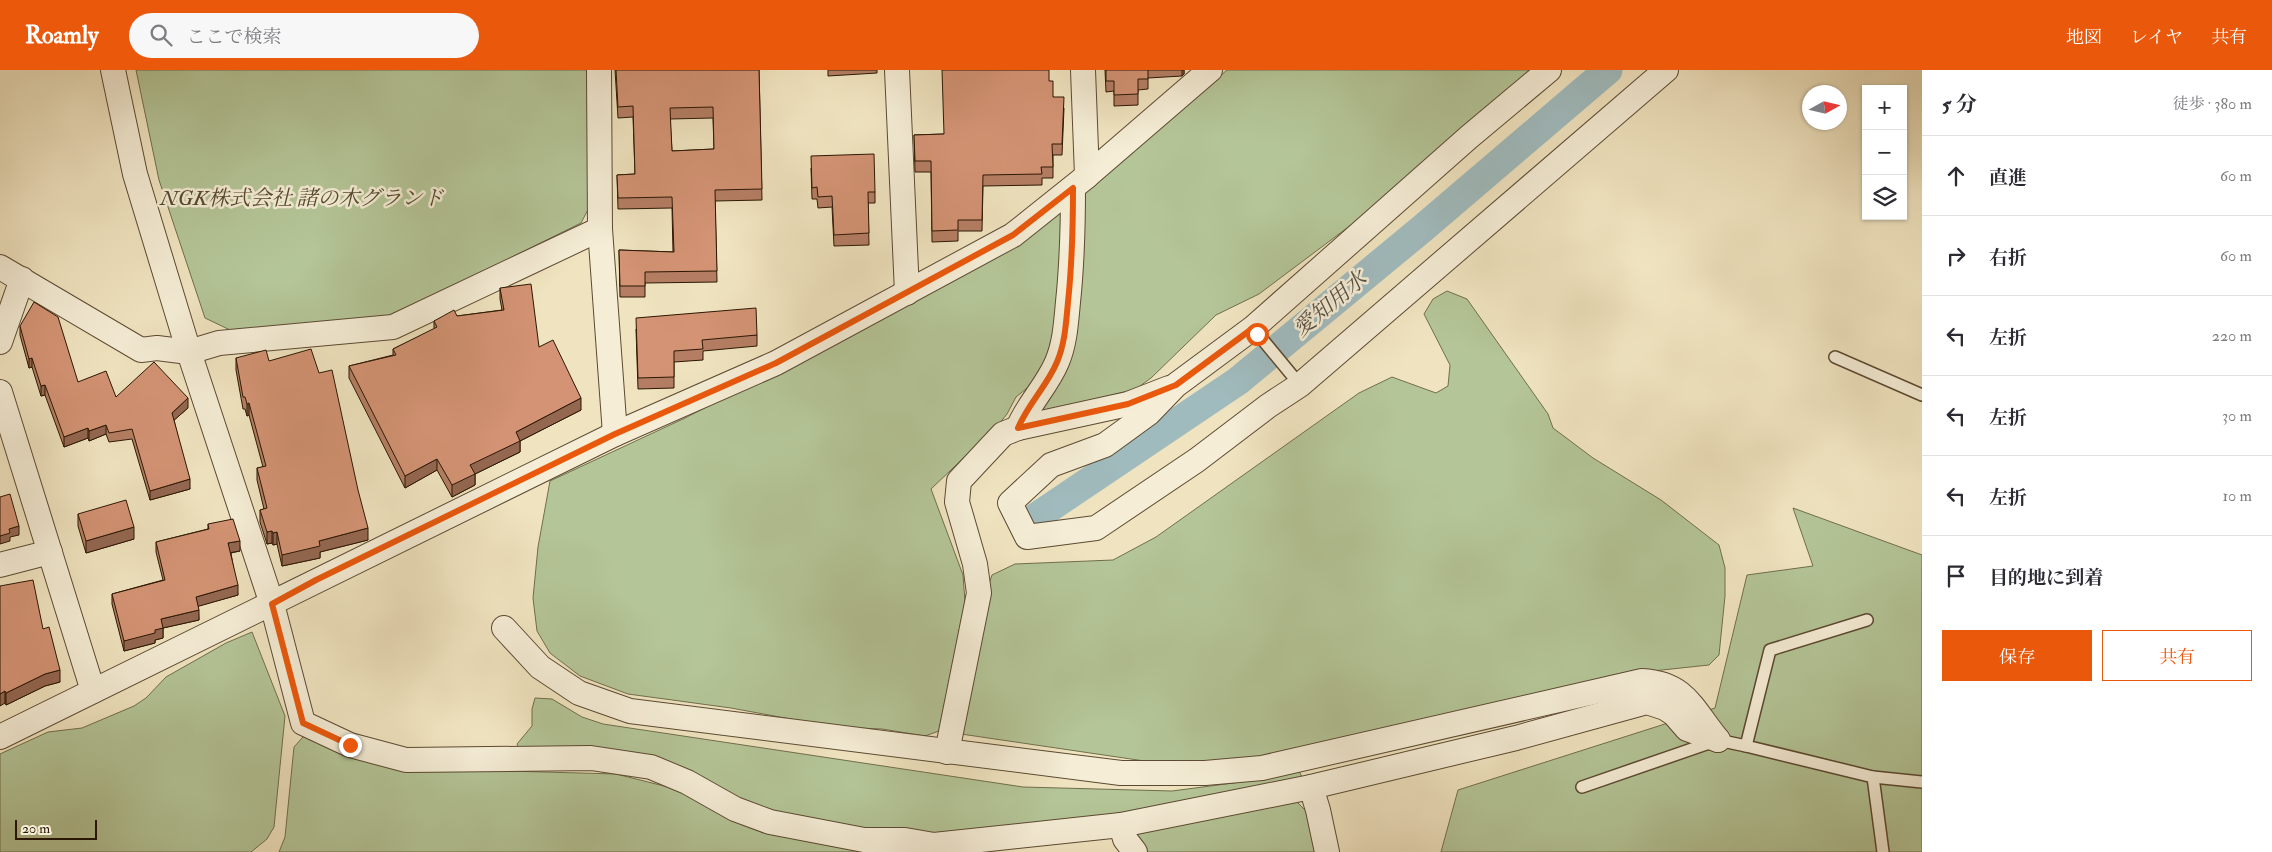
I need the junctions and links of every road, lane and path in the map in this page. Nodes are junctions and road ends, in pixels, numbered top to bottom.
1 (114, 70) edge
2 (599, 70) edge
3 (897, 70) edge
4 (1083, 70) edge
5 (1210, 70) edge
6 (1549, 70) edge
7 (1666, 70) edge
8 (1080, 182) junction
9 (600, 229) junction
10 (0, 267) edge
11 (22, 279) junction
12 (907, 293) junction
13 (1255, 331) junction
14 (0, 342) edge
15 (189, 352) junction
16 (1835, 356) dead end
17 (1176, 385) junction
18 (1300, 385) junction
19 (0, 392) edge
20 (1922, 395) edge
21 (1018, 428) junction
22 (615, 434) junction
23 (50, 552) junction
24 (0, 565) edge
25 (272, 604) junction
26 (1867, 620) dead end
27 (504, 628) dead end
28 (93, 692) junction
29 (0, 738) edge
30 (1718, 740) junction
31 (1746, 746) junction
32 (947, 752) junction
33 (1873, 777) junction
34 (1922, 782) edge
35 (1311, 787) junction
36 (1582, 787) dead end
37 (1121, 825) junction
38 (1134, 852) edge
39 (1327, 852) edge
40 (1883, 852) edge

1 - 15 street
2 - 9 street
3 - 12 street
4 - 8 street
5 - 8 street
6 - 13 street
7 - 18 street
8 - 12 street
8 - 21 street
9 - 15 street
9 - 22 street
10 - 11 street
11 - 14 street
11 - 15 street
12 - 22 street
13 - 17 street
13 - 18 lane
15 - 25 street
16 - 20 lane
17 - 18 street
17 - 21 street
19 - 23 street
21 - 32 street
22 - 25 street
23 - 24 street
23 - 28 street
25 - 28 street
25 - 37 street
26 - 31 lane
27 - 32 street
28 - 29 street
30 - 31 lane
30 - 32 street
30 - 35 street
30 - 36 lane
31 - 33 lane
33 - 34 lane
33 - 40 lane
35 - 37 street
35 - 39 street
37 - 38 street

